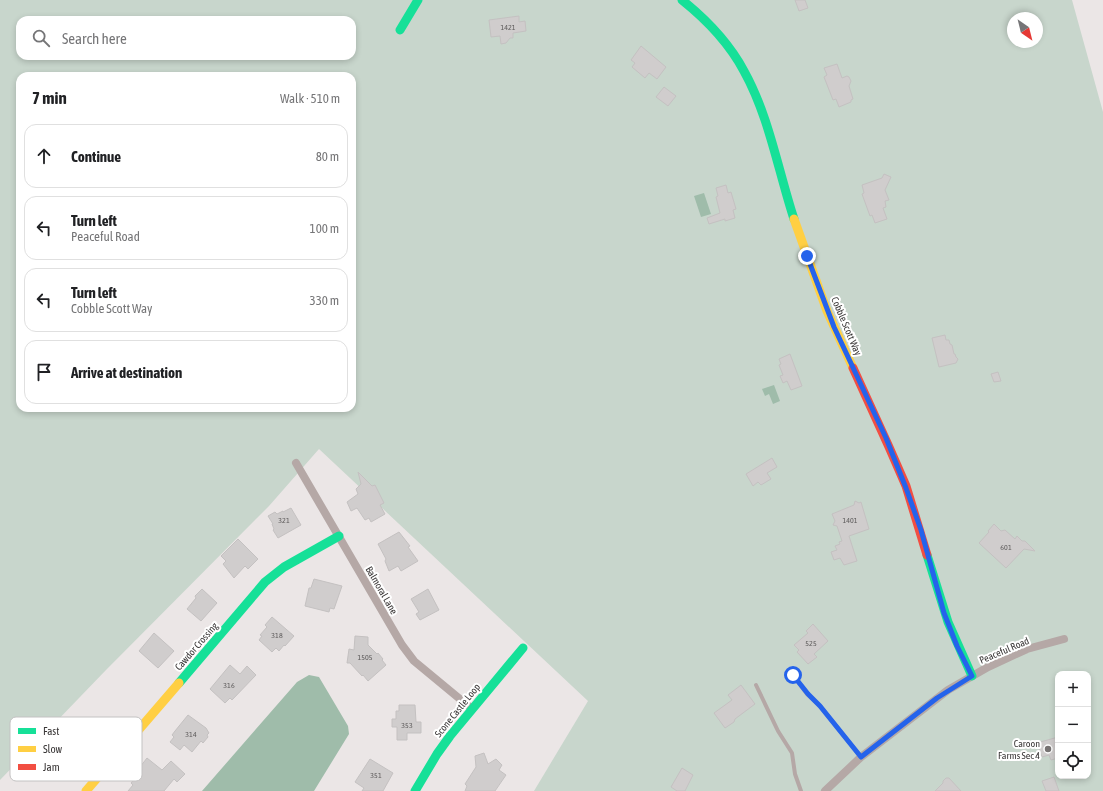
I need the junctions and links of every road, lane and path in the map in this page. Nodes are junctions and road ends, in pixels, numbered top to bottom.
1 (418, 0) edge
2 (682, 0) edge
3 (400, 30) dead end
4 (296, 463) dead end
5 (339, 536) junction
6 (1064, 639) dead end
7 (523, 648) dead end
8 (793, 675) dead end
9 (972, 676) junction
10 (756, 685) dead end
11 (472, 709) junction
12 (142, 726) edge
13 (861, 757) junction
14 (95, 781) edge
15 (86, 791) edge
16 (415, 791) edge
17 (801, 791) edge
18 (825, 791) edge

1 - 3 street
2 - 9 street, Cobble Scott Way
4 - 5 street, Balmoral Lane
5 - 11 street, Balmoral Lane
5 - 12 street, Cawdor Crossing
6 - 9 street, Peaceful Road
7 - 11 street, Scone Castle Loop
8 - 13 lane
9 - 13 street, Peaceful Road
10 - 17 lane
11 - 16 street, Scone Castle Loop
13 - 18 street, Peaceful Road
14 - 15 street, Cawdor Crossing

